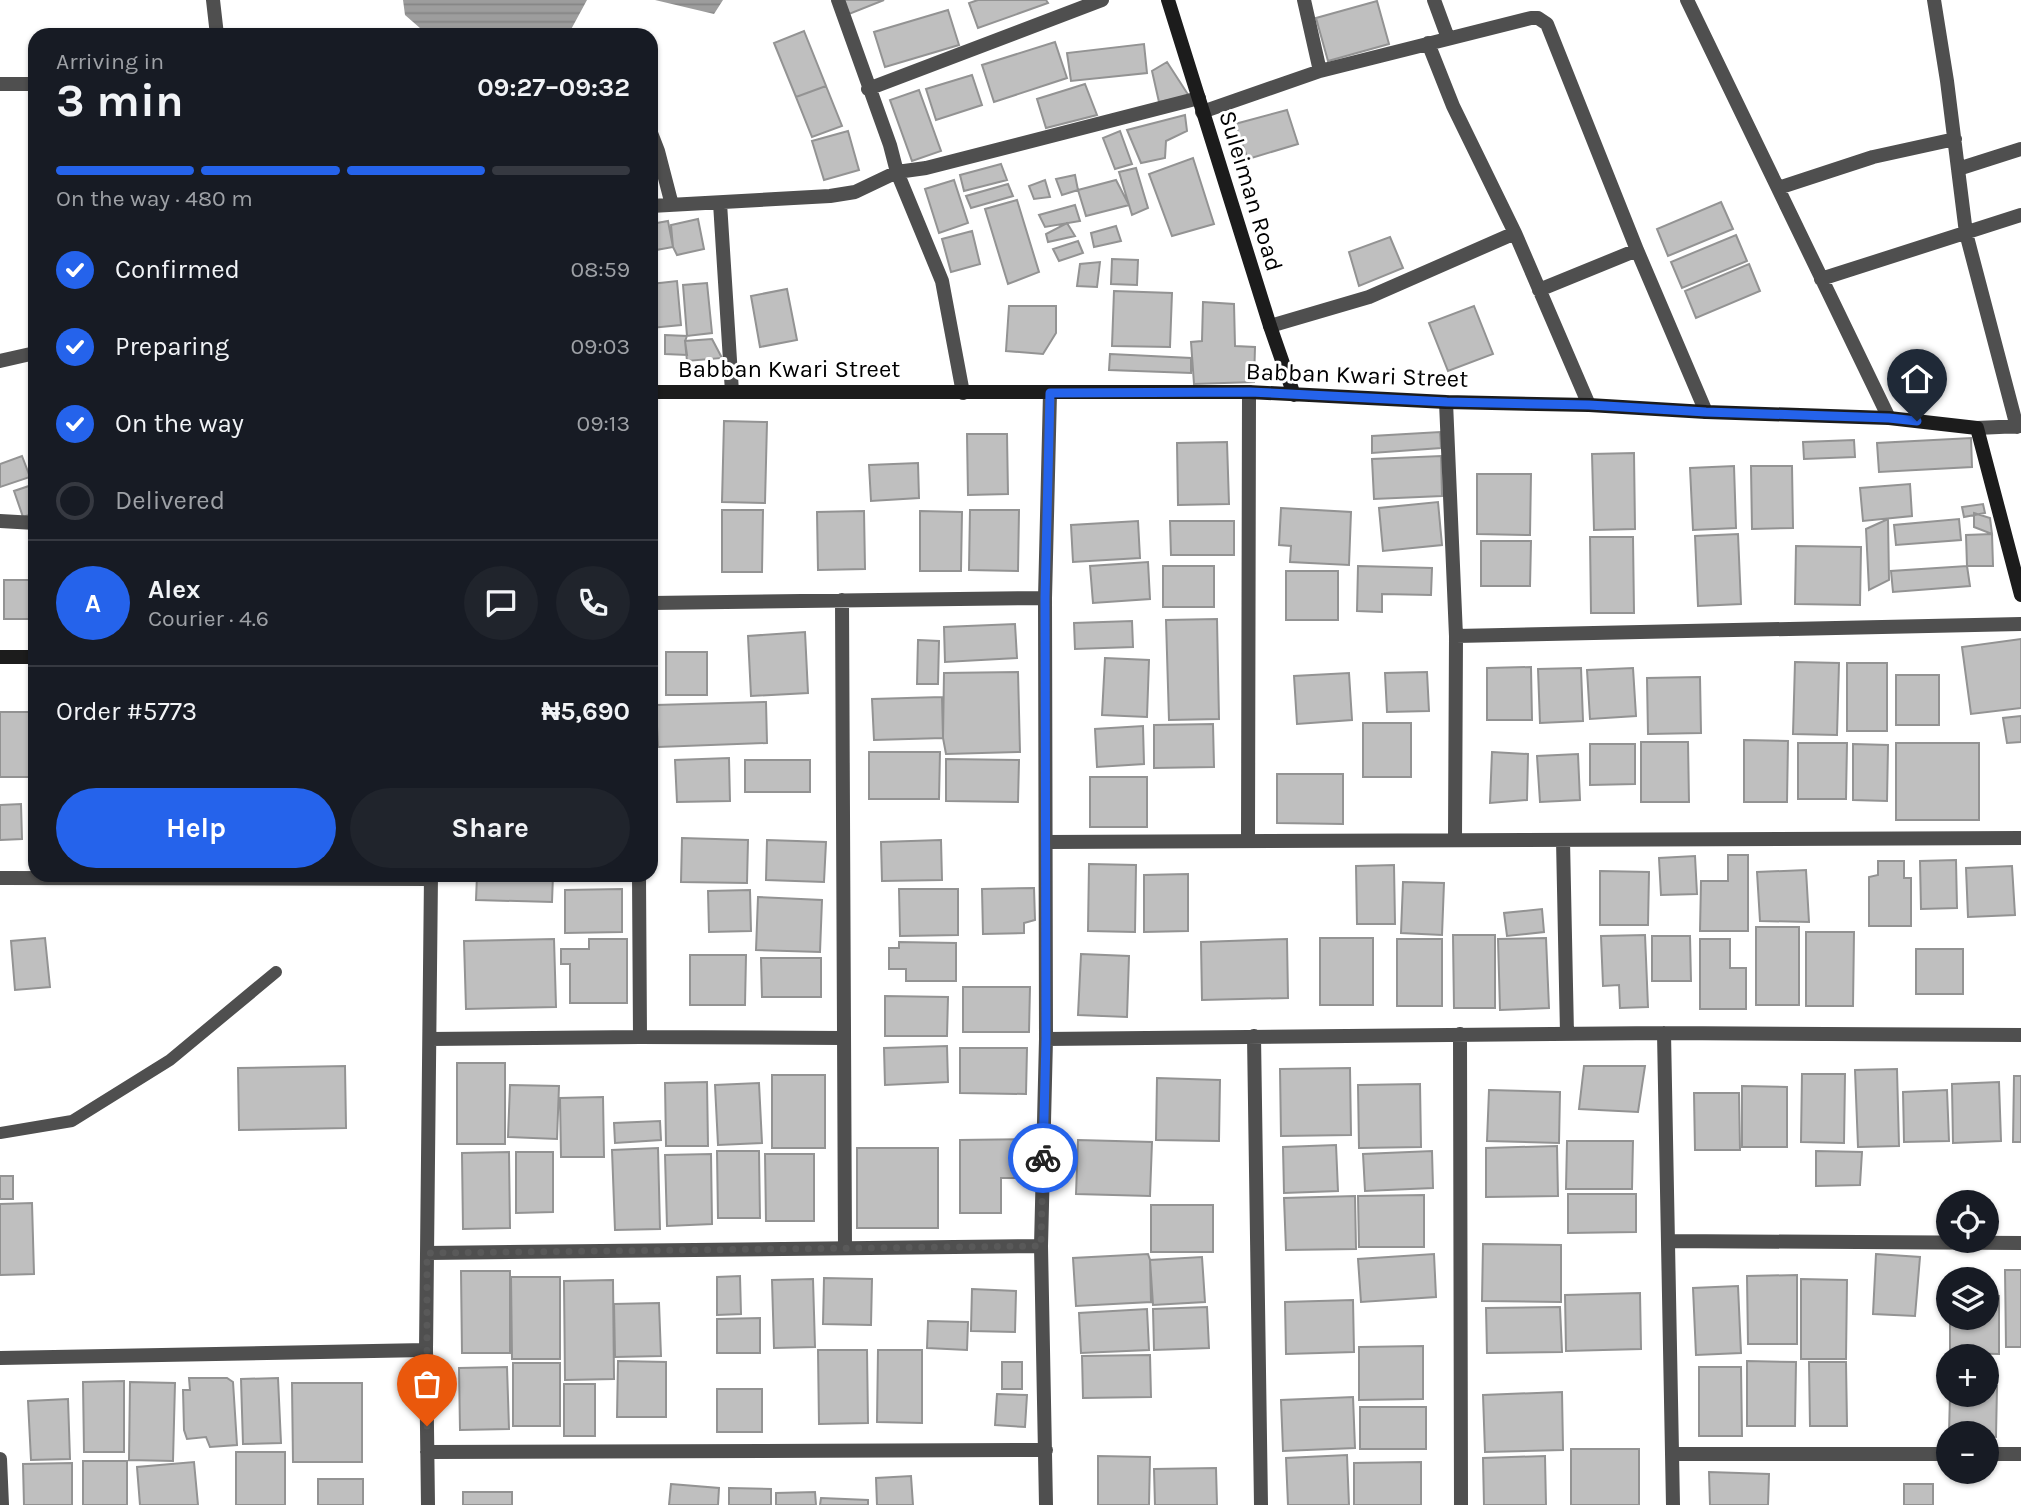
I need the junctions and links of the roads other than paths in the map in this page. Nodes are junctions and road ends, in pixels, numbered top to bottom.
1 (213, 0) edge
2 (838, 0) edge
3 (1102, 0) edge
4 (1168, 0) edge
5 (1304, 0) edge
6 (1434, 0) edge
7 (1687, 0) edge
8 (1934, 0) edge
9 (216, 28) edge
10 (1448, 38) junction
11 (1428, 43) junction
12 (1320, 71) junction
13 (0, 83) edge
14 (28, 83) edge
15 (868, 89) junction
16 (1201, 105) junction
17 (1955, 139) junction
18 (2021, 149) edge
19 (658, 151) edge
20 (1958, 169) junction
21 (897, 173) junction
22 (1778, 188) junction
23 (720, 203) junction
24 (672, 205) junction
25 (658, 206) edge
26 (2021, 215) edge
27 (1515, 233) junction
28 (1966, 233) junction
29 (1637, 250) junction
30 (1821, 279) junction
31 (1539, 290) junction
32 (1270, 326) junction
33 (28, 355) edge
34 (0, 361) edge
35 (658, 392) edge
36 (732, 392) junction
37 (1250, 392) junction
38 (963, 393) junction
39 (1050, 393) junction
40 (1294, 395) junction
41 (1447, 402) junction
42 (1589, 405) junction
43 (1706, 412) junction
44 (1889, 418) junction
45 (2019, 426) edge
46 (1977, 428) junction
47 (0, 521) edge
48 (28, 523) edge
49 (2021, 595) edge
50 (1045, 598) junction
51 (842, 600) junction
52 (658, 603) edge
53 (2021, 624) edge
54 (1456, 636) junction
55 (0, 657) edge
56 (28, 657) edge
57 (2021, 838) edge
58 (1563, 839) junction
59 (1455, 840) junction
60 (1248, 841) junction
61 (1046, 842) junction
62 (0, 878) edge
63 (28, 878) edge
64 (431, 882) edge
65 (639, 882) edge
66 (276, 972) dead end
67 (1664, 1032) junction
68 (1460, 1034) junction
69 (1567, 1034) junction
70 (2021, 1035) edge
71 (1254, 1036) junction
72 (640, 1037) junction
73 (843, 1038) junction
74 (429, 1039) junction
75 (1046, 1039) junction
76 (0, 1133) edge
77 (1668, 1241) junction
78 (2021, 1243) edge
79 (1041, 1246) junction
80 (845, 1248) junction
81 (427, 1253) junction
82 (426, 1350) junction
83 (0, 1358) edge
84 (1046, 1450) junction
85 (427, 1452) junction
86 (1672, 1454) junction
87 (1936, 1454) edge
88 (1999, 1454) edge
89 (2021, 1454) edge
90 (0, 1459) edge
91 (2, 1505) edge
92 (428, 1505) edge
93 (1046, 1505) edge
94 (1261, 1505) edge
95 (1461, 1505) edge
96 (1673, 1505) edge

1 - 9 street
2 - 15 street
3 - 15 street
4 - 16 street, Suleiman Road
5 - 12 street
6 - 10 street
7 - 22 street
8 - 17 street
10 - 11 street
10 - 29 street
11 - 12 street
11 - 27 street
12 - 16 street
13 - 14 street
15 - 21 street
16 - 21 street
16 - 32 street, Suleiman Road
17 - 20 street
17 - 22 street
18 - 20 street
19 - 24 street
20 - 28 street
21 - 23 street
21 - 38 street
22 - 30 street
23 - 24 street
23 - 36 street
24 - 25 street
26 - 28 street
27 - 31 street
27 - 32 street
28 - 30 street
28 - 45 street
29 - 31 street
29 - 43 street
30 - 44 street
31 - 42 street
32 - 40 street, Suleiman Road
33 - 34 street
35 - 36 street, Babban Kwari Street
36 - 38 street, Babban Kwari Street
37 - 39 street, Babban Kwari Street
37 - 40 street, Babban Kwari Street
37 - 60 street
38 - 39 street, Babban Kwari Street
39 - 50 street
40 - 41 street, Babban Kwari Street
41 - 42 street, Babban Kwari Street
41 - 54 street
42 - 43 street, Babban Kwari Street
43 - 44 street, Babban Kwari Street
44 - 46 street, Babban Kwari Street
45 - 46 street
46 - 49 street
47 - 48 street
50 - 51 street
50 - 61 street
51 - 52 street
51 - 73 street
53 - 54 street
54 - 59 street
55 - 56 street
57 - 58 street
58 - 59 street
58 - 69 street
59 - 60 street
60 - 61 street
61 - 75 street
62 - 63 street
64 - 74 street
65 - 72 street
66 - 76 lane
67 - 69 street
67 - 70 street
67 - 77 street
68 - 69 street
68 - 71 street
68 - 95 street
71 - 75 street
71 - 94 street
72 - 73 street
72 - 74 street
73 - 80 street
74 - 81 street
75 - 79 street
77 - 78 street
77 - 86 street
79 - 80 street
79 - 84 street
80 - 81 street
81 - 82 street
82 - 83 street
82 - 85 street
84 - 85 street
84 - 93 street
85 - 92 street
86 - 87 street
86 - 96 street
88 - 89 street
90 - 91 street

